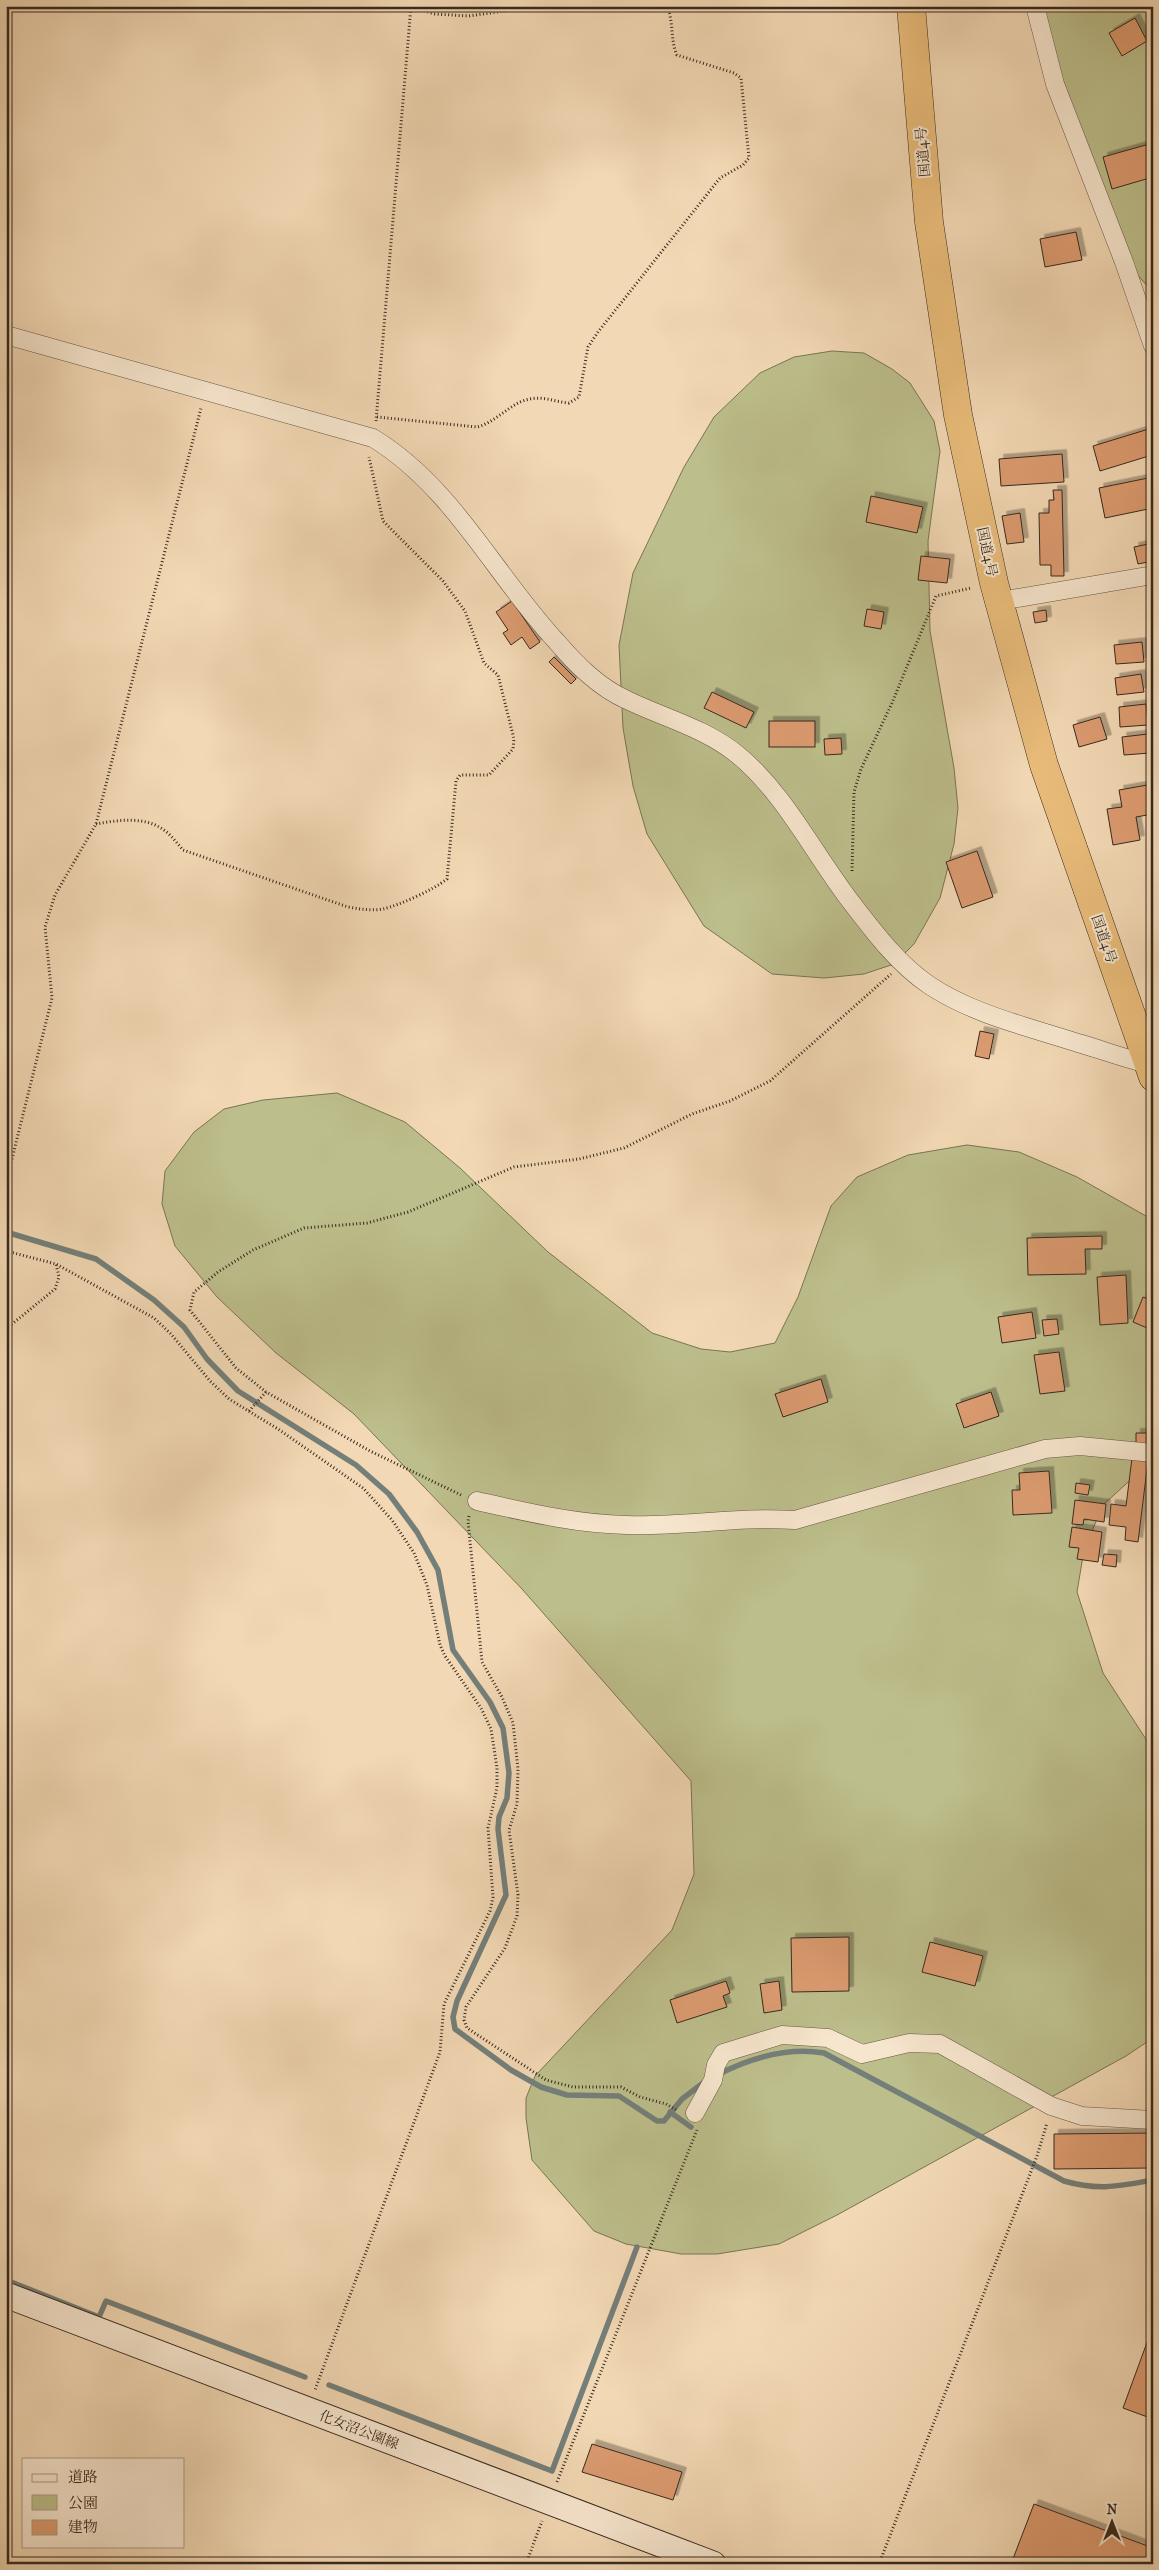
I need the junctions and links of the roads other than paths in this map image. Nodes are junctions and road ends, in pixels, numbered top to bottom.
1 (911, 6) edge
2 (1035, 6) edge
3 (6, 335) edge
4 (1153, 346) edge
5 (1153, 575) edge
6 (997, 592) junction
7 (1151, 1069) edge
8 (1153, 1453) edge
9 (476, 1501) road end
10 (695, 2113) road end
11 (1153, 2120) edge
12 (6, 2294) edge
13 (713, 2564) edge

1 - 6 highway, 国道4号
2 - 4 street
3 - 7 street
5 - 6 street
6 - 7 highway, 国道4号
8 - 9 street
10 - 11 street
12 - 13 main road, 化女沼公園線

